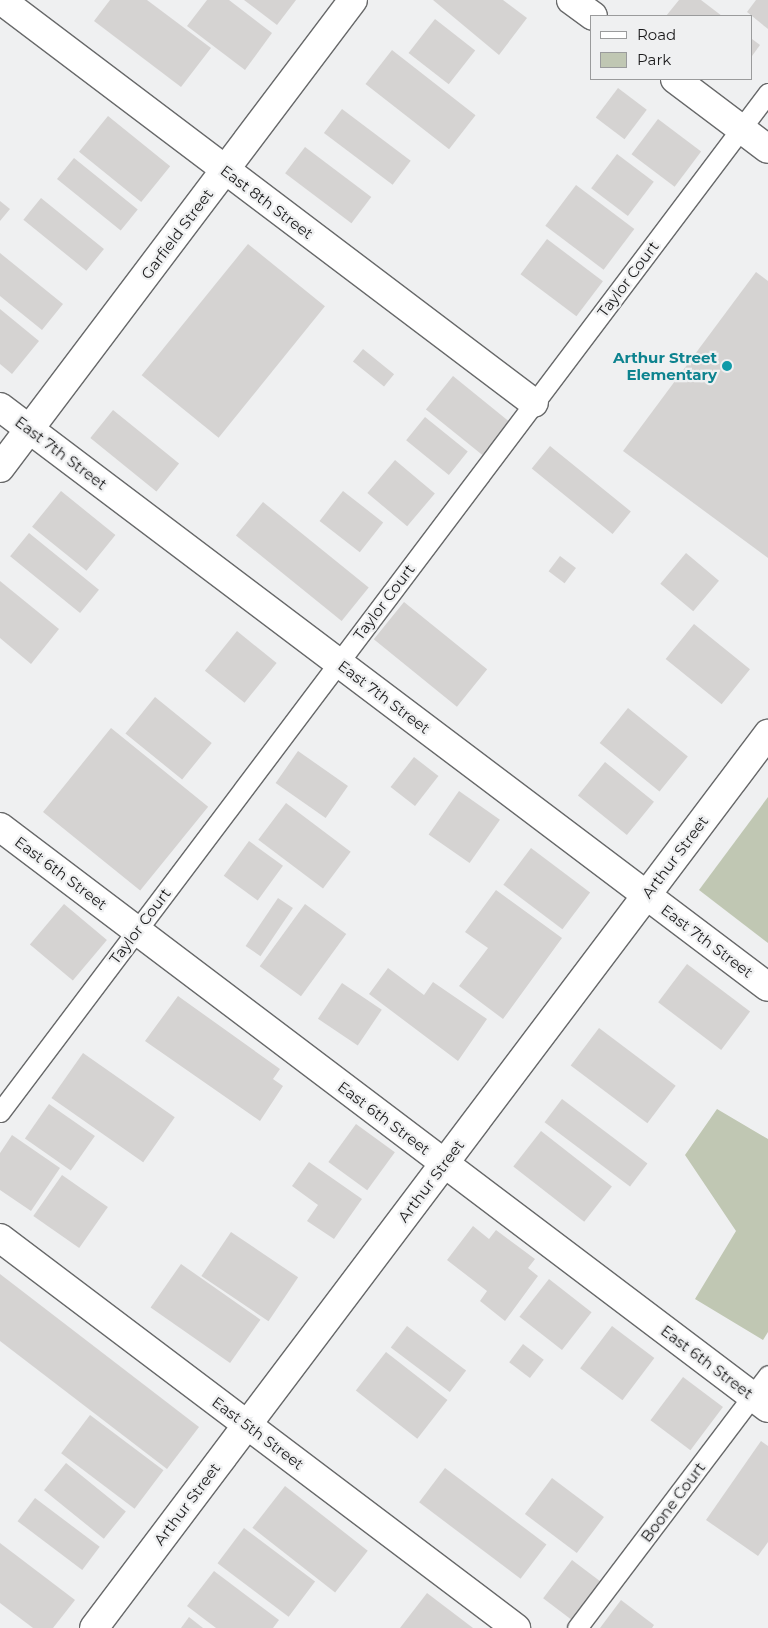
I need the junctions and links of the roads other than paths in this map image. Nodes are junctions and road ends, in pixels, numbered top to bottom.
1 (0, 0) edge
2 (353, 0) edge
3 (571, 0) edge
4 (591, 15) edge
5 (676, 80) edge
6 (768, 93) edge
7 (741, 129) junction
8 (768, 149) edge
9 (225, 170) junction
10 (534, 403) junction
11 (0, 407) edge
12 (30, 429) junction
13 (0, 468) edge
14 (338, 663) junction
15 (768, 734) edge
16 (0, 827) edge
17 (646, 895) junction
18 (137, 930) junction
19 (768, 987) edge
20 (0, 1112) edge
21 (444, 1163) junction
22 (0, 1238) edge
23 (763, 1393) edge
24 (247, 1425) junction
25 (94, 1628) edge
26 (516, 1628) edge
27 (577, 1628) edge

1 - 9 street, East 8th Street
2 - 9 street, Garfield Street
3 - 4 street
5 - 7 street
6 - 7 lane, Taylor Court
7 - 8 street
7 - 10 lane, Taylor Court
9 - 10 street, East 8th Street
9 - 12 street, Garfield Street
10 - 14 lane, Taylor Court
11 - 12 street, East 7th Street
12 - 13 street, Garfield Street
12 - 14 street, East 7th Street
14 - 17 street, East 7th Street
14 - 18 lane, Taylor Court
15 - 17 street, Arthur Street
16 - 18 street, East 6th Street
17 - 19 street, East 7th Street
17 - 21 street, Arthur Street
18 - 20 lane, Taylor Court
18 - 21 street, East 6th Street
21 - 23 street, East 6th Street
21 - 24 street, Arthur Street
22 - 24 street, East 5th Street
23 - 27 lane, Boone Court
24 - 25 street, Arthur Street
24 - 26 street, East 5th Street

